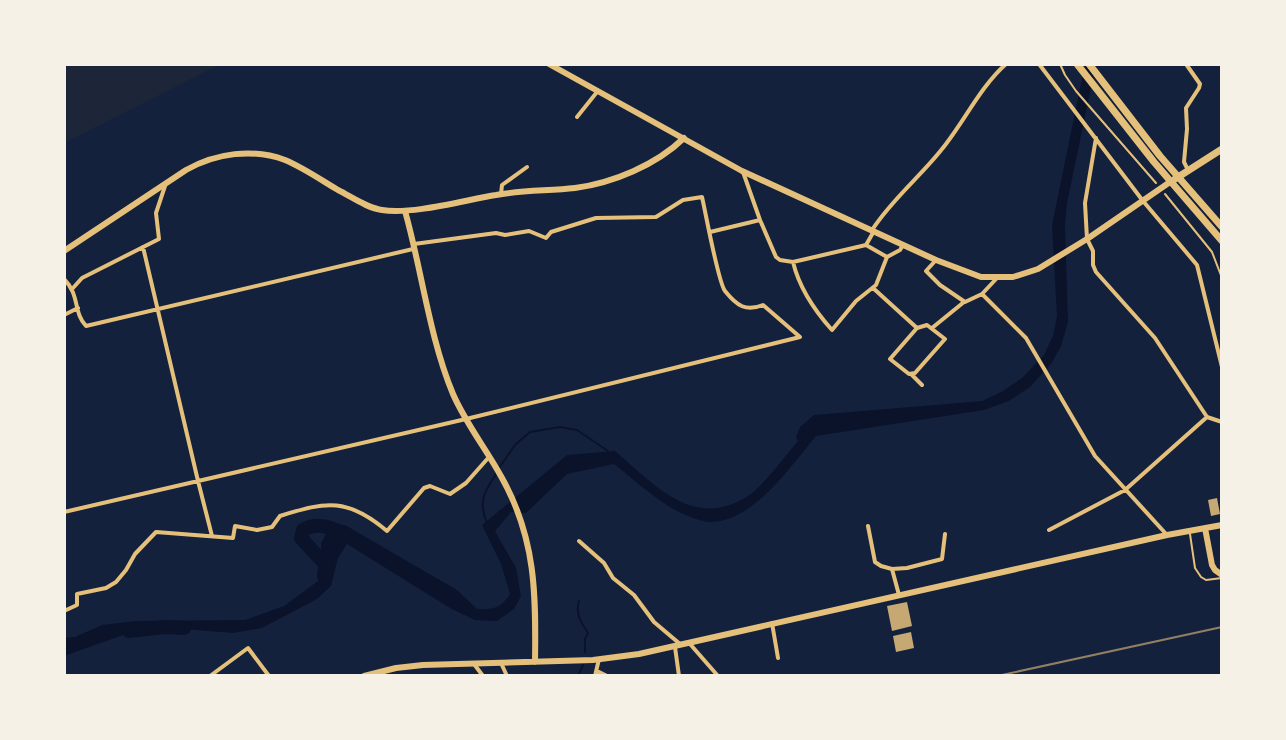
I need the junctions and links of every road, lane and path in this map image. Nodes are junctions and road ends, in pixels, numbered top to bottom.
1 (549, 64) edge
2 (1006, 64) edge
3 (1039, 64) edge
4 (1060, 64) edge
5 (1077, 64) edge
6 (1089, 64) edge
7 (1186, 64) edge
8 (597, 92) junction
9 (577, 117) dead end
10 (684, 138) junction
11 (1096, 138) junction
12 (1222, 149) edge
13 (527, 167) dead end
14 (1188, 170) junction
15 (742, 171) junction
16 (1174, 180) junction
17 (165, 184) junction
18 (501, 194) junction
19 (1143, 201) junction
20 (405, 211) junction
21 (760, 220) junction
22 (1222, 227) edge
23 (873, 231) junction
24 (710, 232) junction
25 (1084, 241) junction
26 (1222, 241) edge
27 (866, 245) junction
28 (903, 245) junction
29 (415, 246) junction
30 (143, 247) junction
31 (64, 251) edge
32 (887, 257) junction
33 (936, 260) junction
34 (793, 262) junction
35 (997, 278) junction
36 (1222, 278) edge
37 (64, 279) edge
38 (73, 288) junction
39 (873, 288) junction
40 (982, 294) junction
41 (965, 302) junction
42 (78, 308) junction
43 (157, 309) junction
44 (64, 315) edge
45 (917, 328) junction
46 (932, 328) junction
47 (1222, 367) edge
48 (912, 375) junction
49 (922, 385) dead end
50 (1207, 417) junction
51 (466, 419) junction
52 (1222, 422) edge
53 (489, 457) junction
54 (198, 481) junction
55 (1125, 490) junction
56 (64, 512) edge
57 (1222, 525) edge
58 (868, 526) dead end
59 (1205, 528) junction
60 (1049, 530) dead end
61 (1189, 531) junction
62 (945, 534) dead end
63 (1167, 535) junction
64 (212, 536) junction
65 (579, 541) dead end
66 (892, 569) junction
67 (1222, 576) edge
68 (899, 595) junction
69 (64, 611) edge
70 (772, 623) junction
71 (681, 644) junction
72 (778, 658) dead end
73 (599, 659) junction
74 (535, 662) junction
75 (501, 663) junction
76 (474, 664) junction
77 (380, 674) edge
78 (596, 674) edge
79 (210, 676) edge
80 (269, 676) edge
81 (364, 676) edge
82 (483, 676) edge
83 (507, 676) edge
84 (607, 676) edge
85 (679, 676) edge
86 (718, 676) edge

1 - 8 street
2 - 23 street
3 - 11 street
4 - 36 path
5 - 16 main road
6 - 16 main road
7 - 14 street
8 - 9 street
8 - 10 street
10 - 15 street
10 - 18 street
11 - 19 street
11 - 25 street
12 - 14 main road
13 - 18 street
14 - 16 main road
15 - 21 street
15 - 23 street
16 - 19 street
16 - 22 main road
16 - 26 main road
17 - 20 street
17 - 30 street
17 - 31 street
18 - 20 street
19 - 25 street
19 - 47 street
20 - 29 street
21 - 24 street
21 - 34 street
23 - 27 street
23 - 28 street
24 - 29 street
24 - 51 street
25 - 35 street
25 - 50 street
27 - 32 street
27 - 34 street
28 - 32 street
28 - 33 street
29 - 43 street
29 - 51 street
30 - 38 street
30 - 43 street
32 - 39 street
33 - 35 street
33 - 41 street
34 - 39 street
35 - 40 street
37 - 38 street
38 - 42 street
39 - 45 street
40 - 41 street
40 - 55 street
41 - 46 street
42 - 43 street
42 - 44 street
43 - 54 street
45 - 46 street
45 - 48 street
46 - 48 street
48 - 49 street
50 - 52 street
50 - 55 street
51 - 53 street
51 - 54 street
53 - 64 street
53 - 74 street
54 - 56 street
54 - 64 street
55 - 60 street
55 - 63 street
57 - 59 street
58 - 66 street
59 - 61 street
59 - 67 street
61 - 63 street
61 - 67 lane
62 - 66 street
63 - 68 street
64 - 69 street
65 - 71 street
66 - 68 street
68 - 70 street
70 - 71 street
70 - 72 street
71 - 73 street
71 - 85 street
71 - 86 street
73 - 74 street
73 - 78 street
74 - 75 street
75 - 76 street
75 - 83 street
76 - 77 street
76 - 82 street
77 - 81 street
78 - 84 street
79 - 80 street

